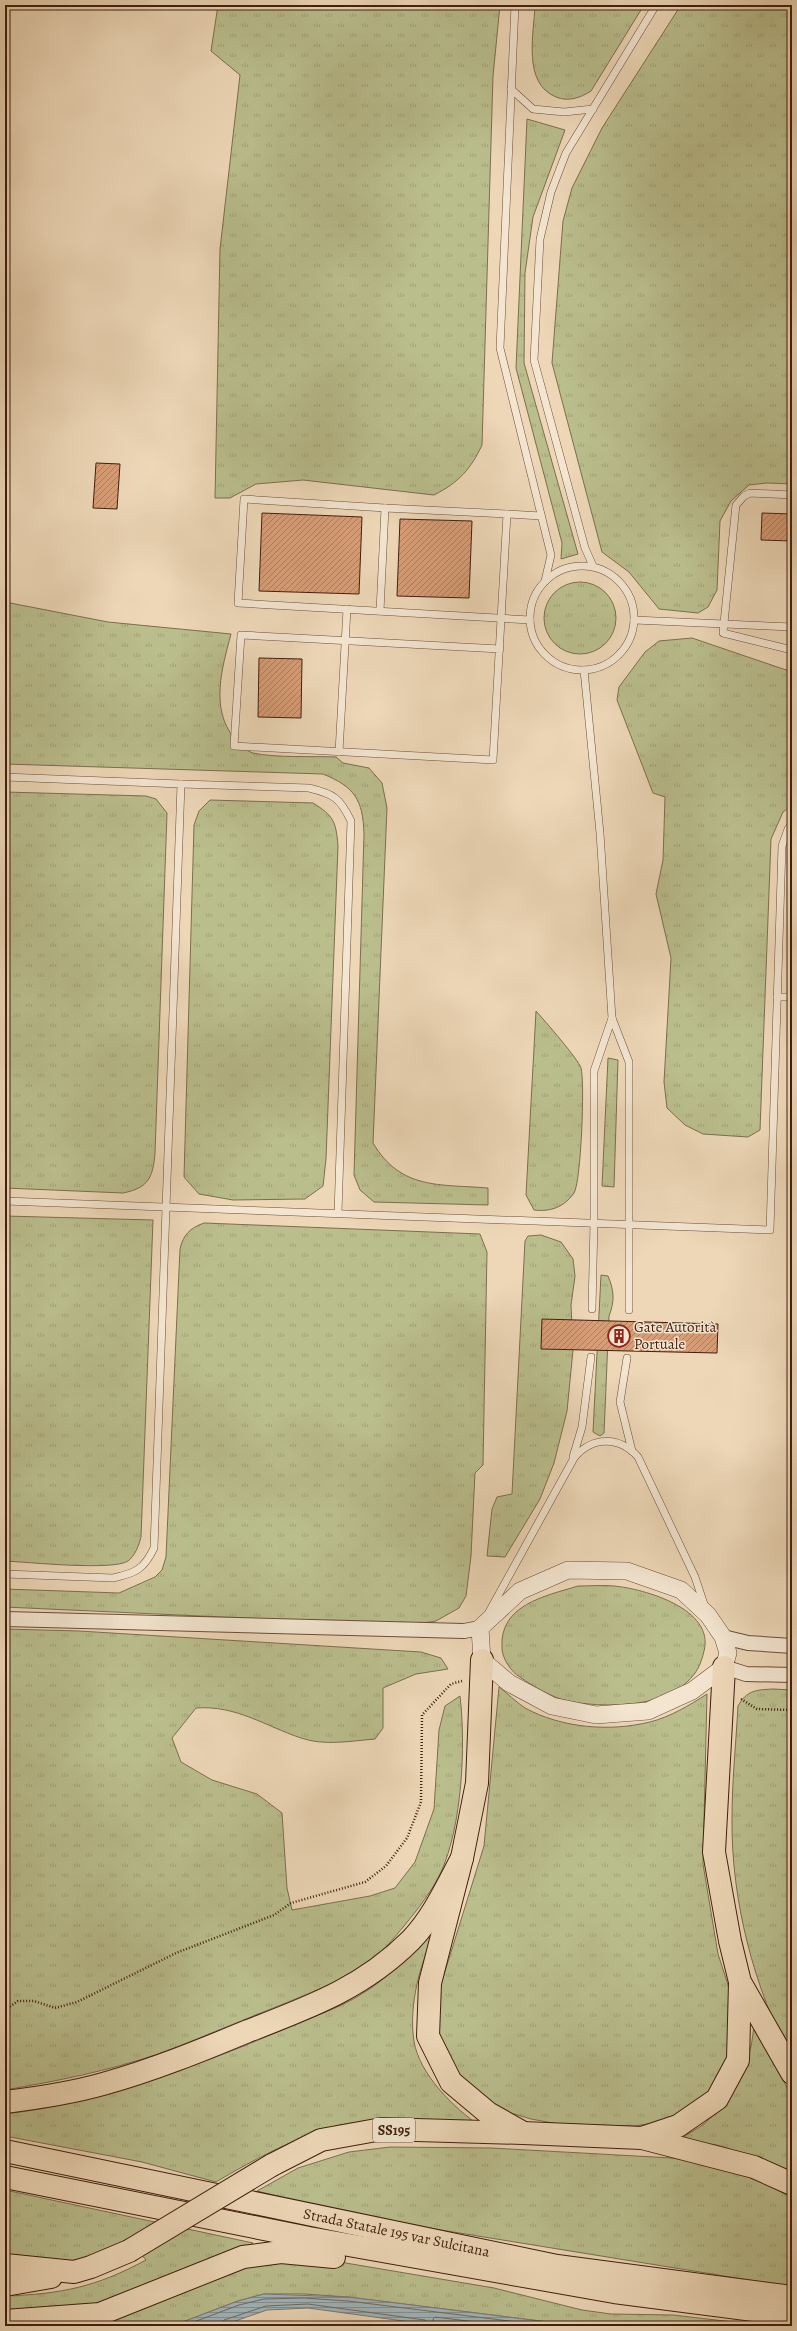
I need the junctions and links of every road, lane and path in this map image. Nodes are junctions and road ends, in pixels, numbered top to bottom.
1 (514, 5) edge
2 (656, 5) edge
3 (511, 89) junction
4 (593, 109) junction
5 (792, 495) edge
6 (386, 508) junction
7 (507, 514) junction
8 (541, 516) junction
9 (592, 566) junction
10 (545, 581) junction
11 (347, 609) junction
12 (380, 611) junction
13 (501, 619) junction
14 (530, 620) junction
15 (634, 620) junction
16 (724, 624) junction
17 (792, 627) edge
18 (346, 641) junction
19 (500, 649) junction
20 (792, 650) edge
21 (584, 670) junction
22 (339, 752) junction
23 (5, 777) edge
24 (181, 784) junction
25 (792, 824) edge
26 (777, 997) junction
27 (792, 997) edge
28 (612, 1018) junction
29 (5, 1201) edge
30 (165, 1207) junction
31 (338, 1213) junction
32 (594, 1222) junction
33 (628, 1224) junction
34 (592, 1309) dead end
35 (629, 1310) dead end
36 (591, 1358) dead end
37 (627, 1358) dead end
38 (632, 1451) junction
39 (571, 1465) junction
40 (5, 1574) edge
41 (708, 1615) junction
42 (5, 1619) edge
43 (480, 1628) junction
44 (723, 1637) junction
45 (792, 1646) edge
46 (724, 1667) junction
47 (481, 1668) junction
48 (792, 1675) edge
49 (723, 1689) junction
50 (792, 1710) edge
51 (462, 1858) junction
52 (740, 1982) junction
53 (5, 2010) edge
54 (792, 2073) edge
55 (5, 2102) edge
56 (523, 2133) junction
57 (642, 2138) junction
58 (5, 2151) edge
59 (5, 2176) edge
60 (792, 2184) edge
61 (464, 2264) junction
62 (5, 2265) edge
63 (74, 2272) junction
64 (5, 2285) edge
65 (792, 2297) edge
66 (792, 2315) edge
67 (5, 2321) edge
68 (267, 2326) edge
69 (355, 2326) edge

1 - 3 lane
2 - 4 lane
3 - 4 lane
3 - 8 lane
4 - 9 lane
5 - 16 lane
6 - 7 lane
6 - 11 lane
6 - 12 lane
7 - 8 lane
7 - 13 lane
8 - 10 lane
9 - 10 lane
9 - 15 lane
10 - 14 lane
11 - 12 lane
11 - 18 lane
12 - 13 lane
13 - 14 lane
13 - 19 lane
14 - 21 lane
15 - 16 lane
15 - 21 lane
16 - 17 lane
16 - 20 lane
18 - 19 lane
18 - 22 lane
18 - 22 lane
19 - 22 lane
21 - 28 lane
23 - 24 lane
24 - 30 lane
24 - 31 lane
25 - 26 lane
26 - 27 lane
26 - 33 lane
28 - 32 lane
28 - 33 lane
29 - 30 lane
30 - 31 lane
30 - 40 lane
31 - 32 lane
32 - 33 lane
32 - 34 lane
33 - 35 lane
36 - 39 lane
37 - 38 lane
38 - 39 lane
38 - 41 lane
39 - 43 lane
41 - 43 street
41 - 44 street
42 - 43 street
43 - 47 street
44 - 45 street
44 - 46 street
46 - 47 street
46 - 48 street
46 - 49 highway
47 - 51 highway
47 - 53 path
49 - 50 path
49 - 52 highway
51 - 55 highway
51 - 56 highway
52 - 54 highway
52 - 57 highway
56 - 57 highway
56 - 63 highway, SS195, bridge
57 - 60 highway
58 - 65 highway, Strada Statale 195 var Sulcitana
59 - 61 highway, Strada Statale 195 var Sulcitana
61 - 66 highway, Strada Statale 195 var Sulcitana
61 - 67 highway
62 - 63 highway
63 - 64 highway
68 - 69 path

